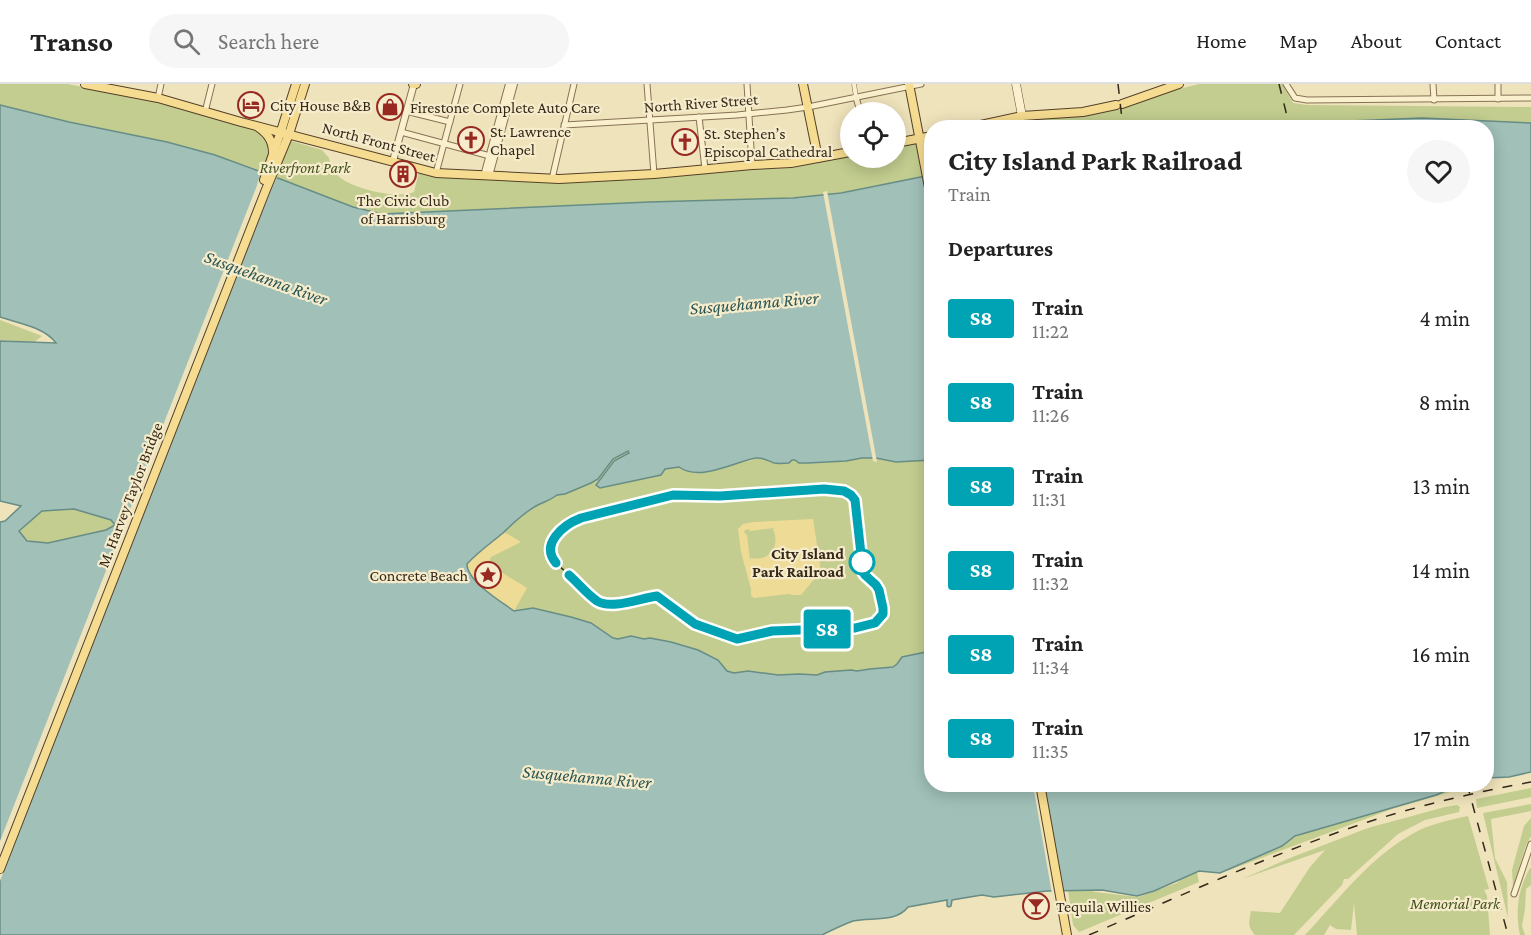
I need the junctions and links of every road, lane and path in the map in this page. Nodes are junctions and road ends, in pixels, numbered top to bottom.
1 (86, 84) edge
2 (161, 84) edge
3 (212, 84) edge
4 (296, 84) edge
5 (305, 84) edge
6 (414, 84) edge
7 (460, 84) edge
8 (509, 84) edge
9 (514, 84) edge
10 (574, 84) edge
11 (647, 84) edge
12 (747, 84) edge
13 (803, 84) edge
14 (854, 84) edge
15 (921, 84) edge
16 (1016, 84) edge
17 (1179, 84) edge
18 (1286, 84) edge
19 (1433, 84) edge
20 (1498, 84) edge
21 (96, 85) edge
22 (909, 85) edge
23 (1167, 86) edge
24 (856, 97) junction
25 (158, 98) junction
26 (1531, 98) edge
27 (1434, 99) junction
28 (1498, 99) junction
29 (857, 102) edge
30 (808, 107) junction
31 (406, 111) junction
32 (205, 112) junction
33 (749, 114) junction
34 (1023, 116) junction
35 (699, 117) junction
36 (649, 120) junction
37 (1004, 120) edge
38 (450, 122) junction
39 (256, 124) junction
40 (564, 125) junction
41 (401, 132) junction
42 (285, 133) junction
43 (924, 138) edge
44 (310, 139) junction
45 (920, 139) junction
46 (906, 141) edge
47 (444, 143) junction
48 (840, 154) edge
49 (490, 156) junction
50 (818, 158) junction
51 (393, 161) junction
52 (274, 162) junction
53 (924, 162) edge
54 (752, 165) junction
55 (705, 169) junction
56 (436, 173) junction
57 (654, 174) junction
58 (487, 176) junction
59 (552, 179) junction
60 (1041, 792) edge
61 (1531, 844) edge
62 (0, 854) edge
63 (0, 869) edge
64 (1514, 894) dead end
65 (1067, 935) edge

1 - 21 main road, North Front Street
2 - 25 street
3 - 32 street
4 - 42 main road
5 - 42 main road
6 - 31 street
7 - 38 street
8 - 49 street
9 - 58 street
10 - 40 street
11 - 36 street
12 - 33 street
13 - 30 main road
14 - 24 street
15 - 22 street, North River Street
16 - 34 main road
17 - 23 main road
18 - 27 street
19 - 27 street
20 - 28 street
21 - 25 main road, North Front Street
22 - 24 street, North River Street
22 - 45 main road
23 - 34 main road
24 - 29 street
24 - 30 street, North River Street
25 - 32 main road, North Front Street
26 - 28 street
27 - 28 street
30 - 33 street, North River Street
30 - 50 main road
31 - 38 street
31 - 41 street
32 - 39 main road, North Front Street
33 - 35 street, North River Street
33 - 54 street
34 - 37 main road
35 - 36 street, North River Street
35 - 55 street
36 - 40 street, North River Street
36 - 57 street
38 - 47 street
39 - 42 main road, North Front Street
39 - 52 main road
40 - 59 street
41 - 47 street
41 - 51 street
42 - 44 main road, North Front Street
42 - 52 main road, M. Harvey Taylor Bridge
43 - 45 main road
44 - 51 main road, North Front Street
44 - 52 main road
45 - 46 main road
45 - 53 main road
47 - 49 street
47 - 56 street
48 - 50 main road, North Front Street
49 - 58 street
50 - 54 main road, North Front Street
51 - 56 main road, North Front Street
52 - 62 main road, M. Harvey Taylor Bridge
52 - 63 main road, M. Harvey Taylor Bridge
54 - 55 main road, North Front Street
55 - 57 main road, North Front Street
56 - 58 main road, North Front Street
57 - 59 main road, North Front Street
58 - 59 main road, North Front Street
60 - 65 main road
61 - 64 street

